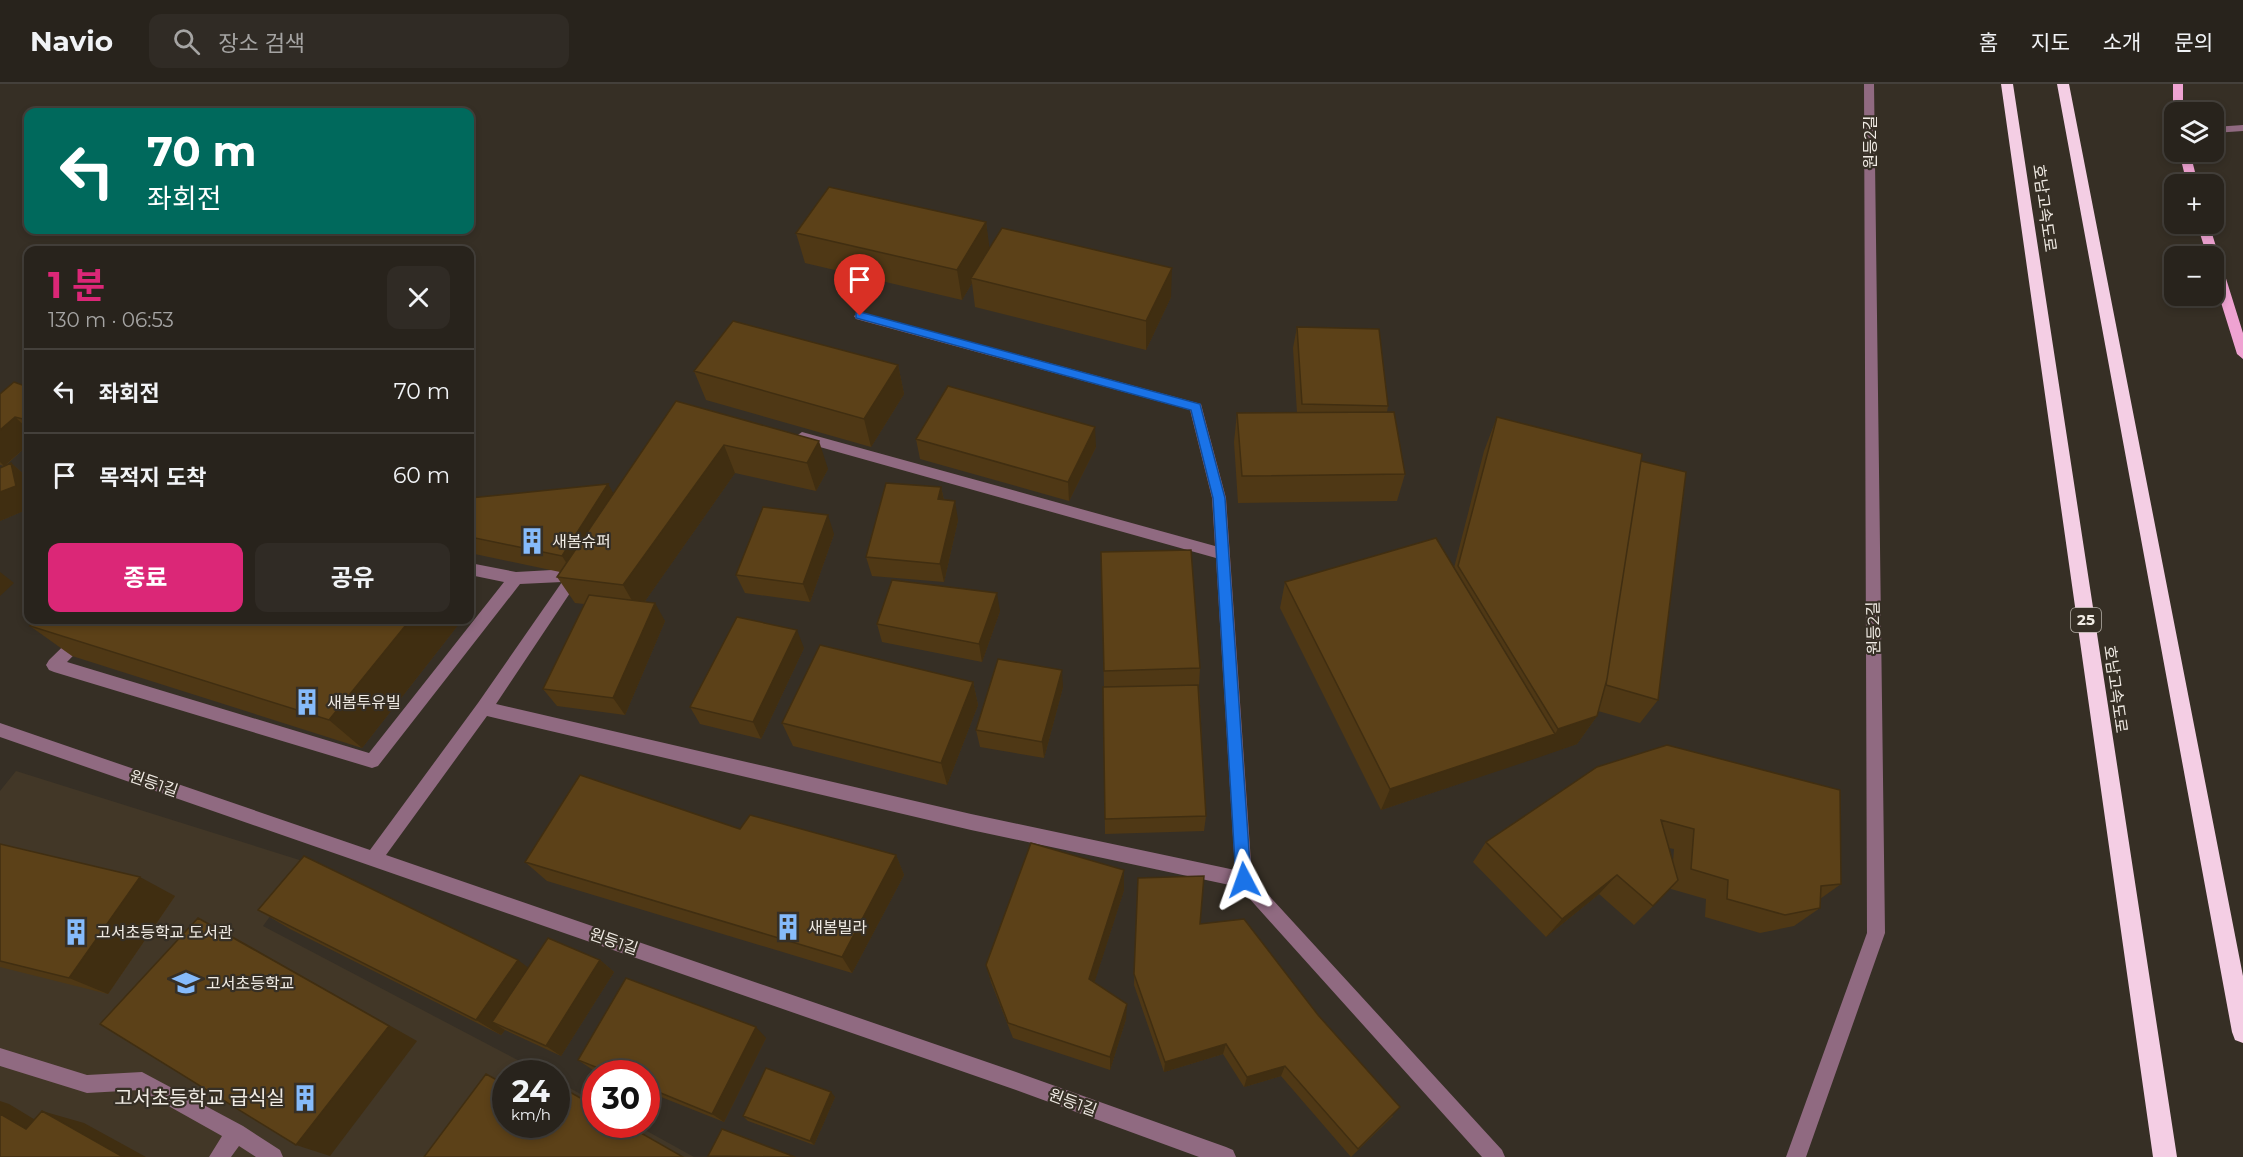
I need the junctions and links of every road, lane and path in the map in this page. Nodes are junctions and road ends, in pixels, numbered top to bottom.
1 (1869, 84) edge
2 (2007, 84) edge
3 (2063, 84) edge
4 (2178, 84) edge
5 (2178, 102) edge
6 (2243, 128) edge
7 (2224, 129) edge
8 (2224, 293) edge
9 (860, 316) dead end
10 (2243, 354) edge
11 (790, 434) edge
12 (587, 554) edge
13 (1223, 554) junction
14 (474, 570) edge
15 (574, 574) junction
16 (516, 578) junction
17 (95, 624) edge
18 (484, 708) junction
19 (0, 730) edge
20 (374, 858) junction
21 (1244, 880) junction
22 (2243, 1032) edge
23 (0, 1057) edge
24 (236, 1132) junction
25 (219, 1157) edge
26 (273, 1157) edge
27 (1226, 1157) edge
28 (1495, 1157) edge
29 (1796, 1157) edge
30 (2165, 1157) edge

1 - 29 street, 원등2길
2 - 30 highway, 호남고속도로 / 25
3 - 22 highway
4 - 5 main road
6 - 7 street
8 - 10 main road
9 - 13 street
11 - 13 street
12 - 15 street
13 - 21 street
14 - 16 street
15 - 16 street
15 - 18 street
16 - 17 street
18 - 20 street
18 - 21 street
19 - 20 street, 원등1길
20 - 27 street, 원등1길
21 - 28 street
23 - 24 street
24 - 25 street
24 - 26 street

